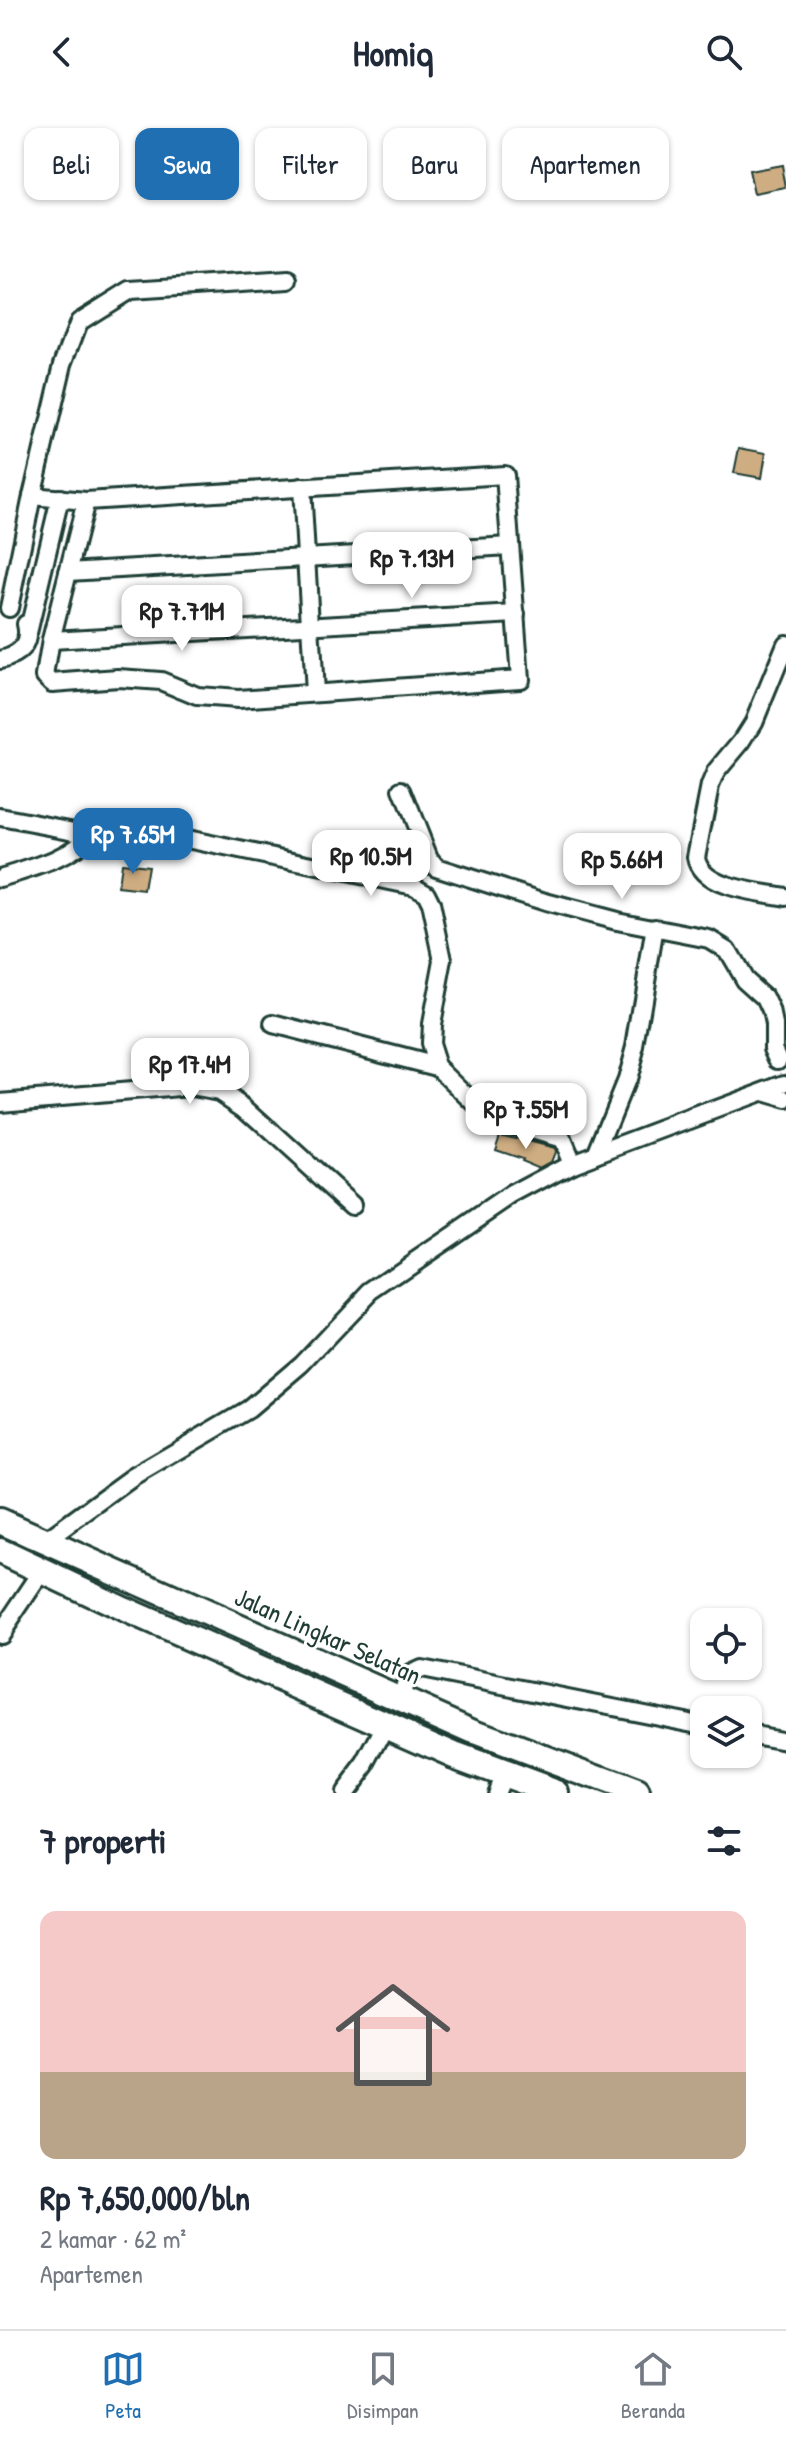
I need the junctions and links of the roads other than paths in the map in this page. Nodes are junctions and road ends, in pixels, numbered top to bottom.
1 (289, 280) dead end
2 (302, 487) junction
3 (32, 496) junction
4 (60, 498) junction
5 (86, 501) junction
6 (510, 546) junction
7 (306, 558) junction
8 (68, 572) junction
9 (4, 608) edge
10 (516, 614) junction
11 (310, 626) junction
12 (28, 633) junction
13 (51, 640) junction
14 (786, 644) edge
15 (0, 660) edge
16 (314, 693) junction
17 (402, 790) dead end
18 (0, 817) edge
19 (91, 834) junction
20 (0, 878) edge
21 (786, 897) edge
22 (655, 927) junction
23 (273, 1024) dead end
24 (782, 1053) edge
25 (437, 1066) junction
26 (0, 1091) edge
27 (778, 1091) edge
28 (8, 1101) edge
29 (596, 1154) junction
30 (572, 1163) junction
31 (352, 1205) dead end
32 (0, 1521) edge
33 (45, 1541) junction
34 (6, 1559) edge
35 (43, 1570) junction
36 (198, 1609) junction
37 (0, 1634) edge
38 (183, 1636) junction
39 (399, 1698) junction
40 (690, 1722) edge
41 (387, 1725) junction
42 (762, 1737) edge
43 (786, 1741) edge
44 (499, 1783) edge
45 (344, 1793) edge
46 (557, 1793) edge
47 (637, 1793) edge

1 - 3 street
2 - 5 street
2 - 6 street
2 - 7 street
3 - 4 street
3 - 9 street
4 - 5 street
4 - 12 street
5 - 8 street
6 - 7 street
6 - 10 street
7 - 8 street
7 - 11 street
8 - 13 street
9 - 12 street
10 - 11 street
10 - 16 street
11 - 13 street
11 - 16 street
12 - 15 street
13 - 16 street
14 - 21 street
17 - 22 street
18 - 19 street
19 - 20 street
19 - 25 street
22 - 24 street
22 - 29 street
23 - 25 street
24 - 27 street
25 - 30 street
26 - 28 street
27 - 29 street
28 - 31 street
29 - 30 street
30 - 33 street
32 - 33 highway, Jalan Lingkar Selatan
33 - 36 highway, Jalan Lingkar Selatan
34 - 35 highway
35 - 37 street
35 - 38 highway
36 - 38 highway
36 - 39 highway, Jalan Lingkar Selatan
38 - 41 highway
39 - 40 street
39 - 47 highway, Jalan Lingkar Selatan
41 - 44 highway
41 - 45 street
42 - 43 street
44 - 46 highway

